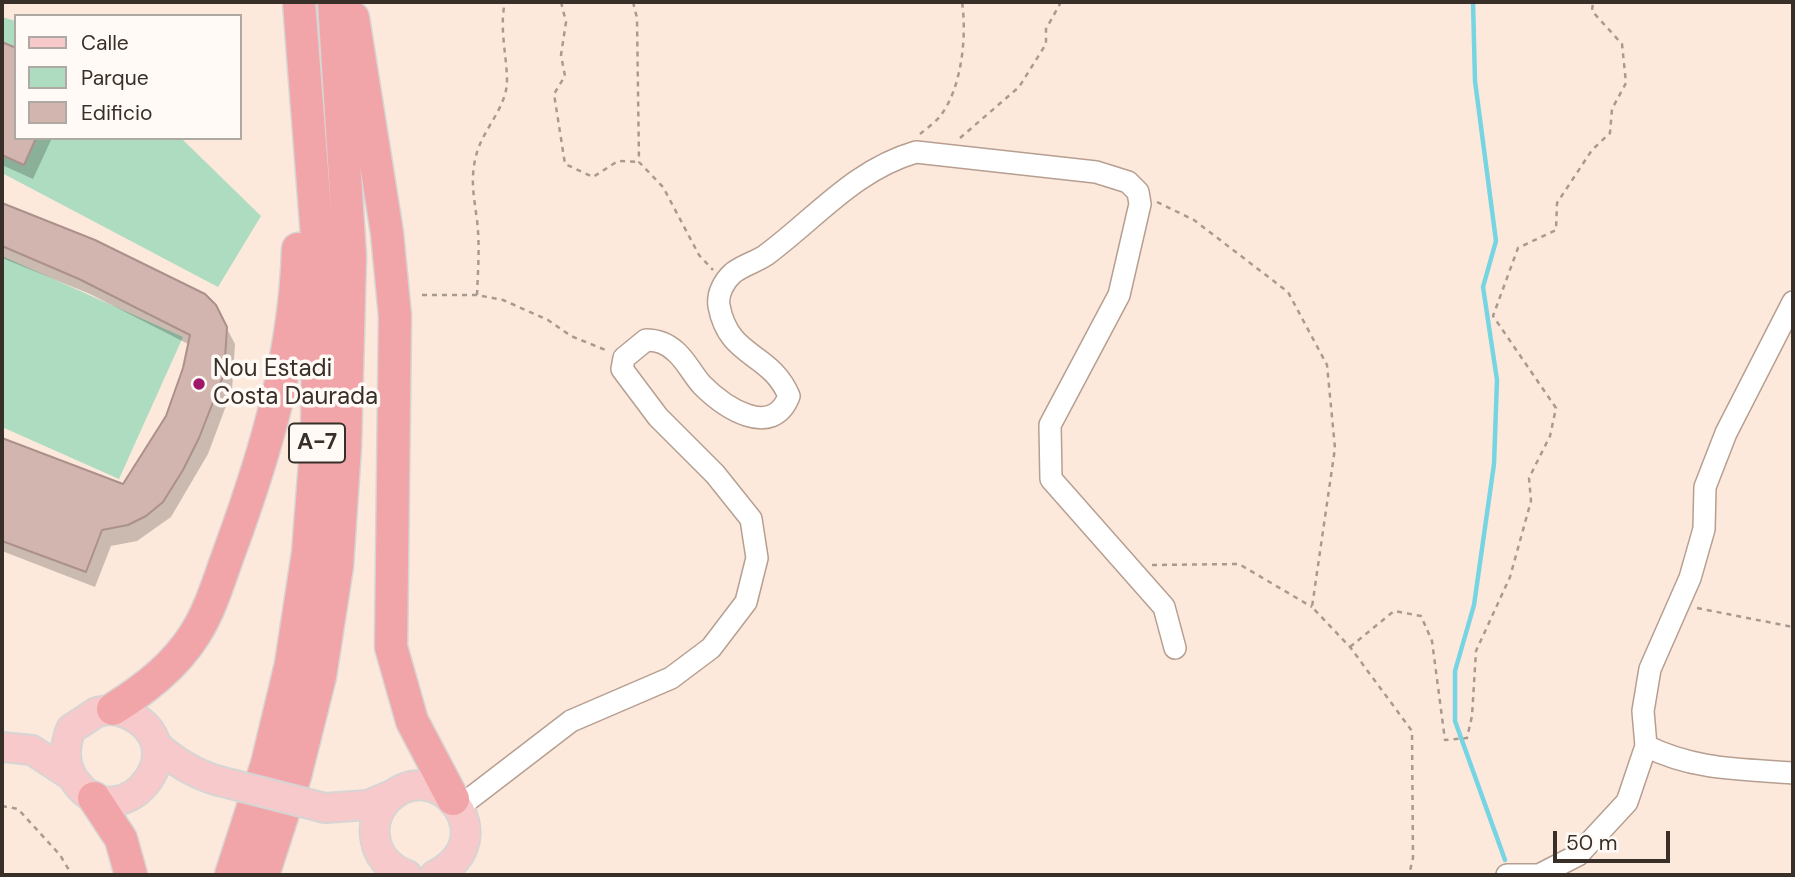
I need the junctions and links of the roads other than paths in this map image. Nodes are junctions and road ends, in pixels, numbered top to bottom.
1 (299, 2) edge
2 (334, 2) edge
3 (351, 2) edge
4 (305, 82) junction
5 (1793, 302) edge
6 (1175, 648) dead end
7 (113, 709) junction
8 (71, 729) junction
9 (156, 745) junction
10 (2, 746) edge
11 (1646, 746) junction
12 (1793, 773) edge
13 (70, 775) junction
14 (210, 778) junction
15 (142, 790) junction
16 (394, 794) junction
17 (94, 798) junction
18 (456, 803) junction
19 (325, 808) junction
20 (376, 846) junction
21 (449, 870) edge
22 (131, 875) edge
23 (231, 875) edge
24 (263, 875) edge
25 (407, 875) edge
26 (1507, 875) edge

1 - 4 highway, A-7
2 - 24 highway, A-7
3 - 18 highway
4 - 7 highway
4 - 23 highway, A-7
5 - 11 street
6 - 18 street
7 - 8 main road
7 - 9 main road
8 - 10 main road
8 - 13 main road
9 - 14 main road
9 - 15 main road
10 - 13 main road
11 - 12 street
11 - 26 street
13 - 17 main road
14 - 15 main road
14 - 19 main road, bridge
15 - 17 main road
16 - 18 main road
16 - 19 main road
16 - 20 main road
17 - 22 highway
18 - 21 main road
19 - 20 main road
20 - 25 main road

